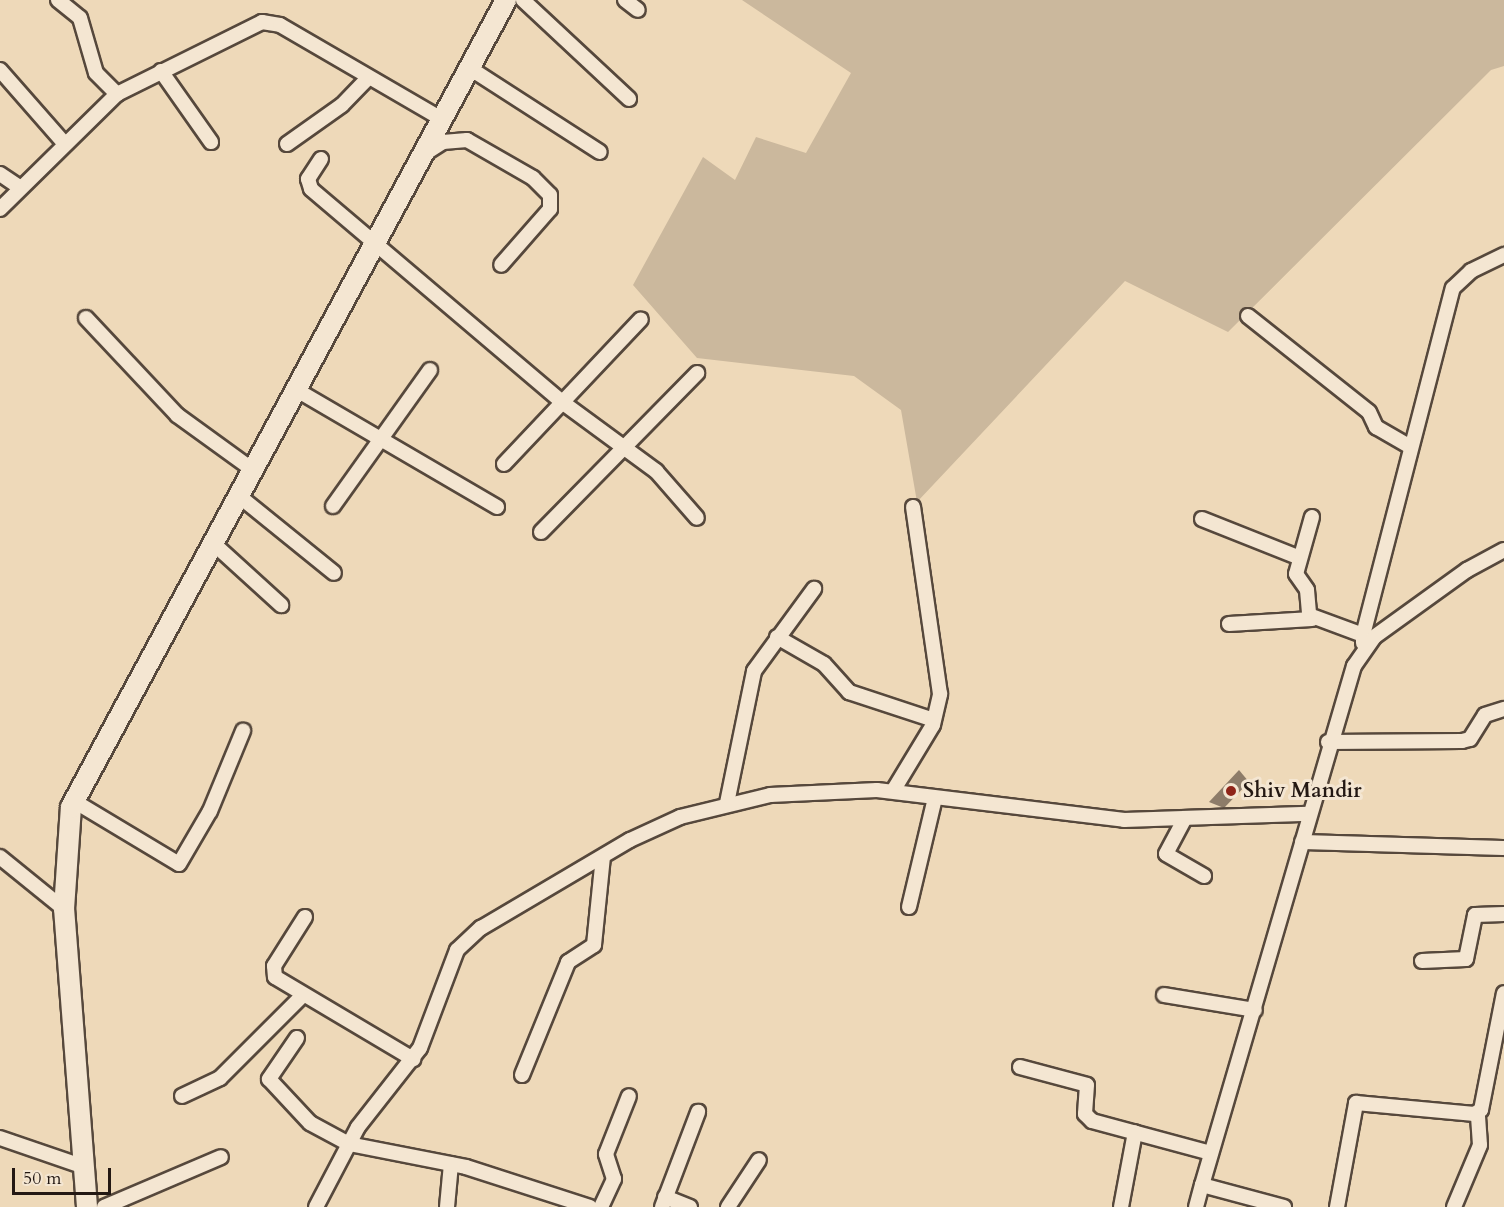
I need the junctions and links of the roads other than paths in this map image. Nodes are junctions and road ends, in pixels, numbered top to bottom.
1 (58, 0) edge
2 (506, 0) edge
3 (523, 0) edge
4 (626, 0) edge
5 (638, 10) dead end
6 (471, 69) junction
7 (0, 70) edge
8 (161, 72) junction
9 (368, 78) junction
10 (117, 94) junction
11 (629, 99) dead end
12 (443, 120) junction
13 (63, 142) junction
14 (211, 142) dead end
15 (287, 144) dead end
16 (600, 152) dead end
17 (426, 153) junction
18 (321, 159) dead end
19 (0, 174) edge
20 (19, 187) junction
21 (0, 208) edge
22 (378, 242) junction
23 (1504, 255) edge
24 (501, 265) dead end
25 (1248, 316) dead end
26 (86, 318) dead end
27 (641, 319) dead end
28 (430, 370) dead end
29 (698, 374) dead end
30 (295, 389) junction
31 (562, 402) junction
32 (381, 442) junction
33 (1410, 447) junction
34 (622, 451) junction
35 (504, 464) dead end
36 (252, 470) junction
37 (239, 496) junction
38 (333, 507) dead end
39 (497, 507) dead end
40 (913, 507) dead end
41 (1312, 517) dead end
42 (698, 518) dead end
43 (1202, 519) dead end
44 (541, 532) dead end
45 (214, 544) junction
46 (1504, 550) edge
47 (1300, 558) junction
48 (334, 573) dead end
49 (814, 589) dead end
50 (281, 605) dead end
51 (1312, 619) junction
52 (1229, 624) dead end
53 (777, 637) junction
54 (1363, 642) junction
55 (1504, 709) edge
56 (934, 720) junction
57 (243, 731) dead end
58 (1328, 742) junction
59 (893, 791) junction
60 (935, 798) junction
61 (74, 801) junction
62 (727, 803) junction
63 (1309, 814) junction
64 (1184, 820) junction
65 (1302, 842) junction
66 (1504, 848) edge
67 (603, 857) junction
68 (4, 865) edge
69 (1204, 876) dead end
70 (909, 907) dead end
71 (64, 909) junction
72 (1504, 914) edge
73 (306, 917) dead end
74 (1422, 961) dead end
75 (1504, 993) edge
76 (1164, 995) dead end
77 (302, 996) junction
78 (1255, 1010) junction
79 (297, 1038) dead end
80 (413, 1059) junction
81 (1020, 1067) dead end
82 (522, 1075) dead end
83 (182, 1096) dead end
84 (629, 1096) dead end
85 (698, 1112) dead end
86 (1478, 1113) junction
87 (1135, 1132) junction
88 (0, 1138) edge
89 (348, 1144) junction
90 (1211, 1153) junction
91 (221, 1157) dead end
92 (759, 1160) dead end
93 (451, 1164) junction
94 (84, 1167) junction
95 (1202, 1185) junction
96 (664, 1202) edge
97 (87, 1207) edge
98 (104, 1207) edge
99 (316, 1207) edge
100 (447, 1207) edge
101 (590, 1207) edge
102 (601, 1207) edge
103 (690, 1207) edge
104 (728, 1207) edge
105 (1121, 1207) edge
106 (1196, 1207) edge
107 (1284, 1207) edge
108 (1337, 1207) edge
109 (1454, 1207) edge

1 - 10 street
2 - 6 street
3 - 11 street
4 - 5 street
6 - 12 street
6 - 16 street
7 - 13 street
8 - 9 street
8 - 10 street
8 - 14 street
9 - 12 street
9 - 15 street
10 - 13 street
12 - 17 street
13 - 20 street
17 - 22 street
17 - 24 street
18 - 22 street
19 - 20 street
20 - 21 street
22 - 30 street
22 - 31 street
23 - 33 street
25 - 33 street
26 - 36 street
27 - 31 street
28 - 32 street
29 - 34 street
30 - 32 street
30 - 36 street
31 - 34 street
31 - 35 street
32 - 38 street
32 - 39 street
33 - 54 street
34 - 42 street
34 - 44 street
36 - 37 street
37 - 45 street
37 - 48 street
40 - 56 street
41 - 47 street
43 - 47 street
45 - 50 street
45 - 61 street
46 - 54 street
47 - 51 street
49 - 53 street
51 - 52 street
51 - 54 street
53 - 56 street
53 - 62 street
54 - 58 street
55 - 58 street
56 - 59 street
57 - 61 street
58 - 63 street
59 - 60 street
59 - 62 street
60 - 64 street
60 - 70 street
61 - 71 street
62 - 67 street
63 - 64 street
63 - 65 street
64 - 69 street
65 - 66 street
65 - 78 street
67 - 80 street
67 - 82 street
68 - 71 street
71 - 94 street
72 - 74 street
73 - 77 street
75 - 86 street
76 - 78 street
77 - 80 street
77 - 83 street
78 - 90 street
79 - 89 street
80 - 89 street
81 - 87 street
84 - 102 street
85 - 96 street
86 - 108 street
86 - 109 street
87 - 90 street
87 - 105 street
88 - 94 street
89 - 93 street
89 - 99 street
90 - 95 street
91 - 98 street
92 - 104 street
93 - 100 street
93 - 101 street
94 - 97 street
95 - 106 street
95 - 107 street
96 - 103 street

